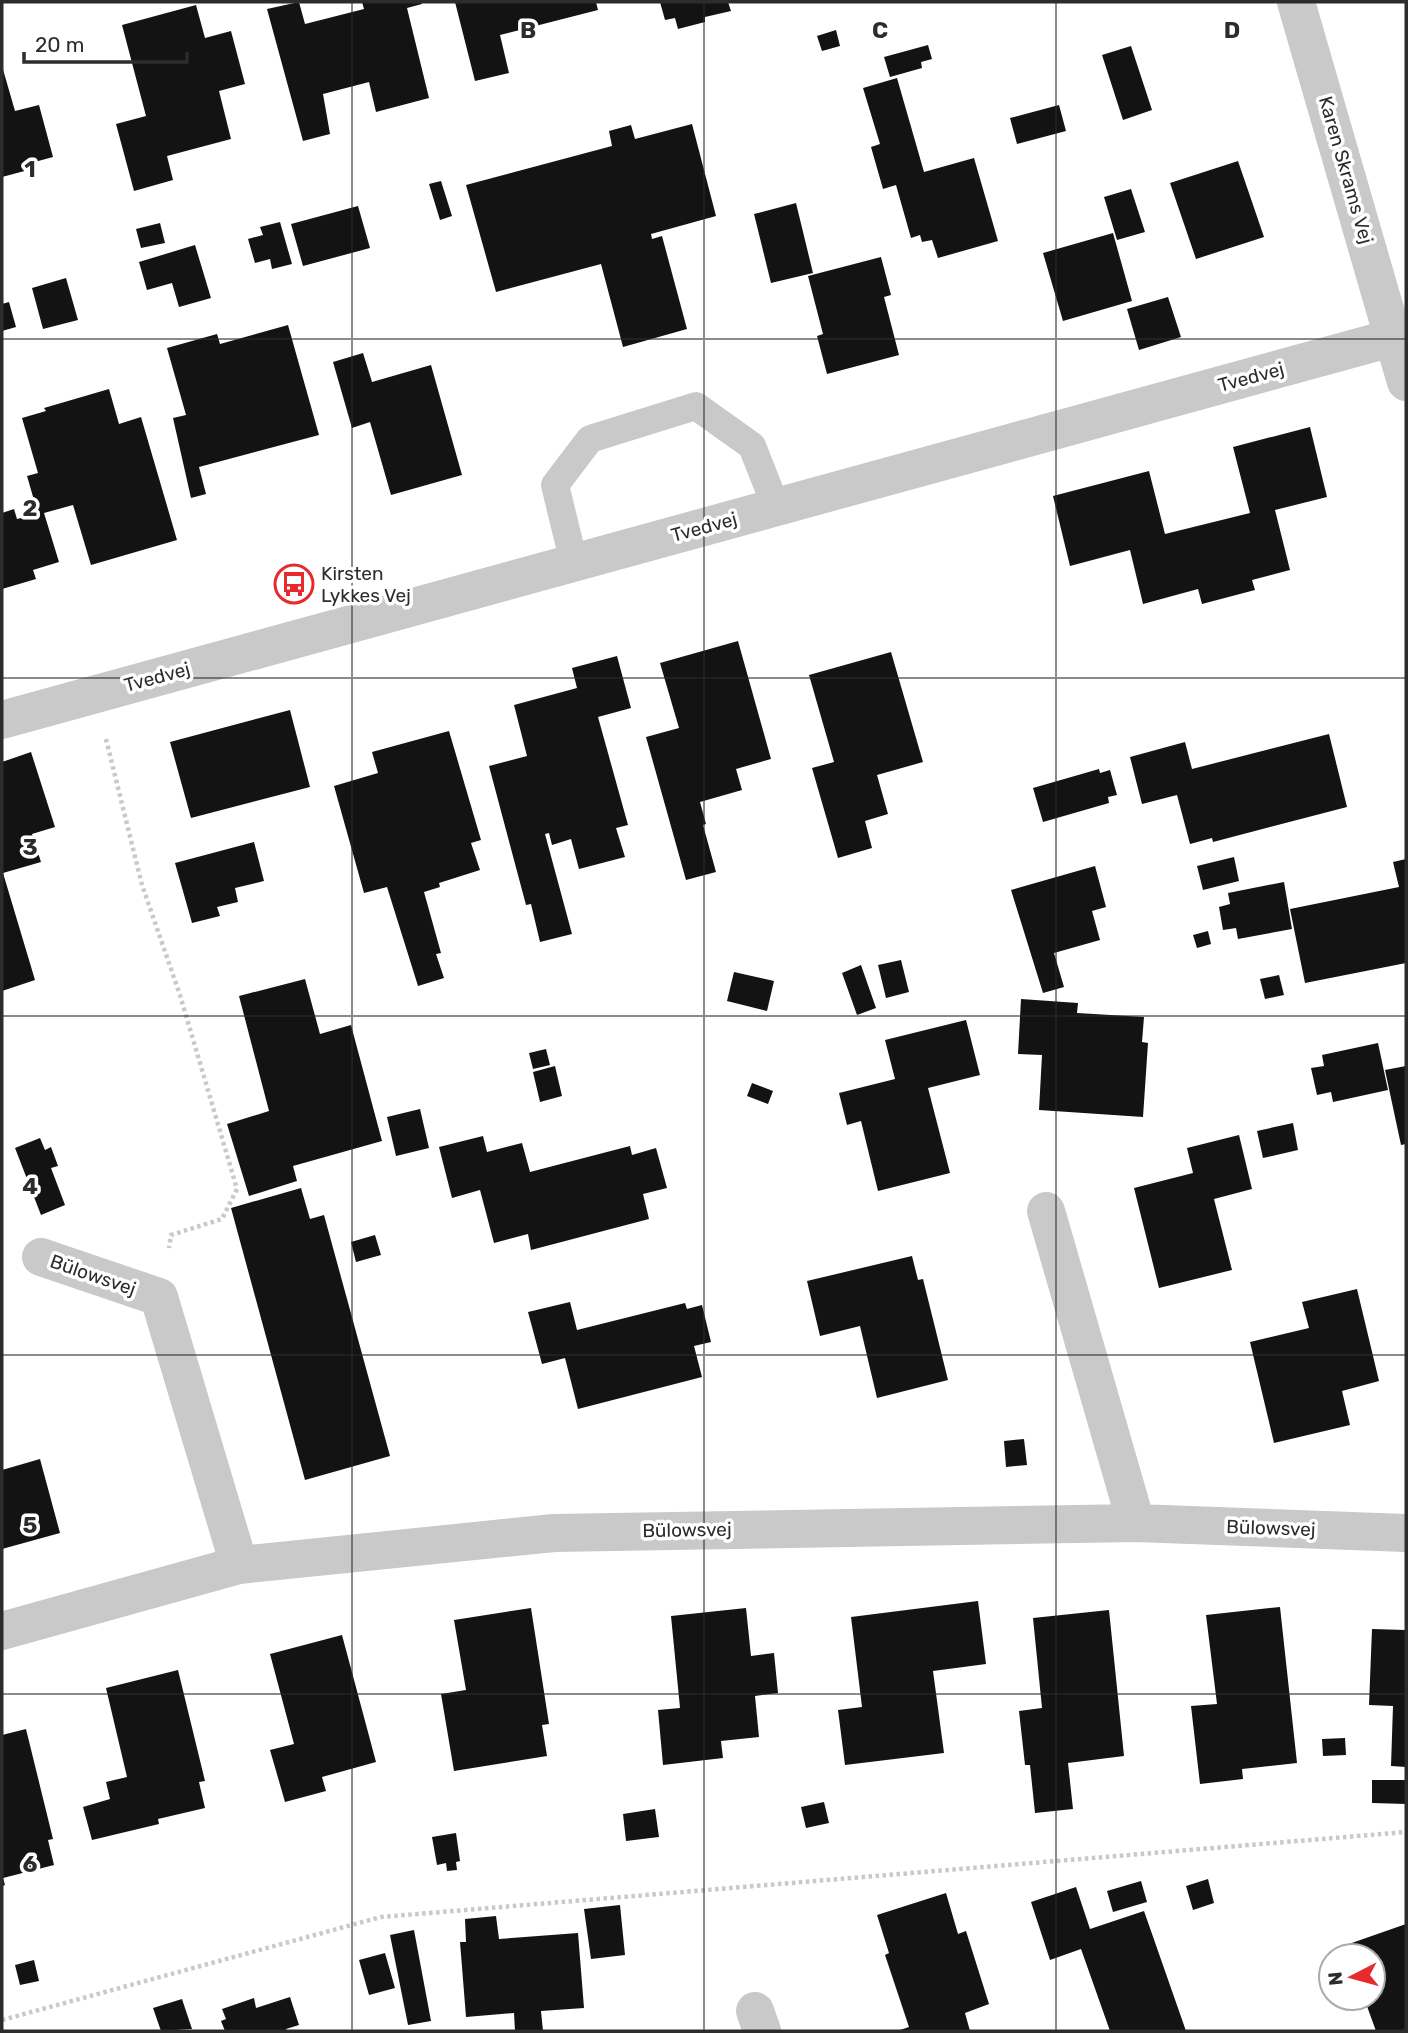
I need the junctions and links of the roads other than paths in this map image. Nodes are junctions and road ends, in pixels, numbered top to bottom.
1 (1296, 2) edge
2 (1401, 336) edge
3 (1406, 382) edge
4 (776, 507) junction
5 (574, 563) junction
6 (2, 720) edge
7 (1046, 1211) dead end
8 (41, 1257) dead end
9 (1136, 1523) junction
10 (1406, 1533) edge
11 (239, 1565) junction
12 (2, 1631) edge

1 - 2 street, Karen Skrams Vej
2 - 3 street, Karen Skrams Vej
2 - 4 street, Tvedvej
4 - 5 street, Tvedvej
4 - 5 lane
5 - 6 street, Tvedvej
7 - 9 street
8 - 11 street, Bülowsvej
9 - 10 street, Bülowsvej
9 - 11 street, Bülowsvej
11 - 12 street, Bülowsvej

